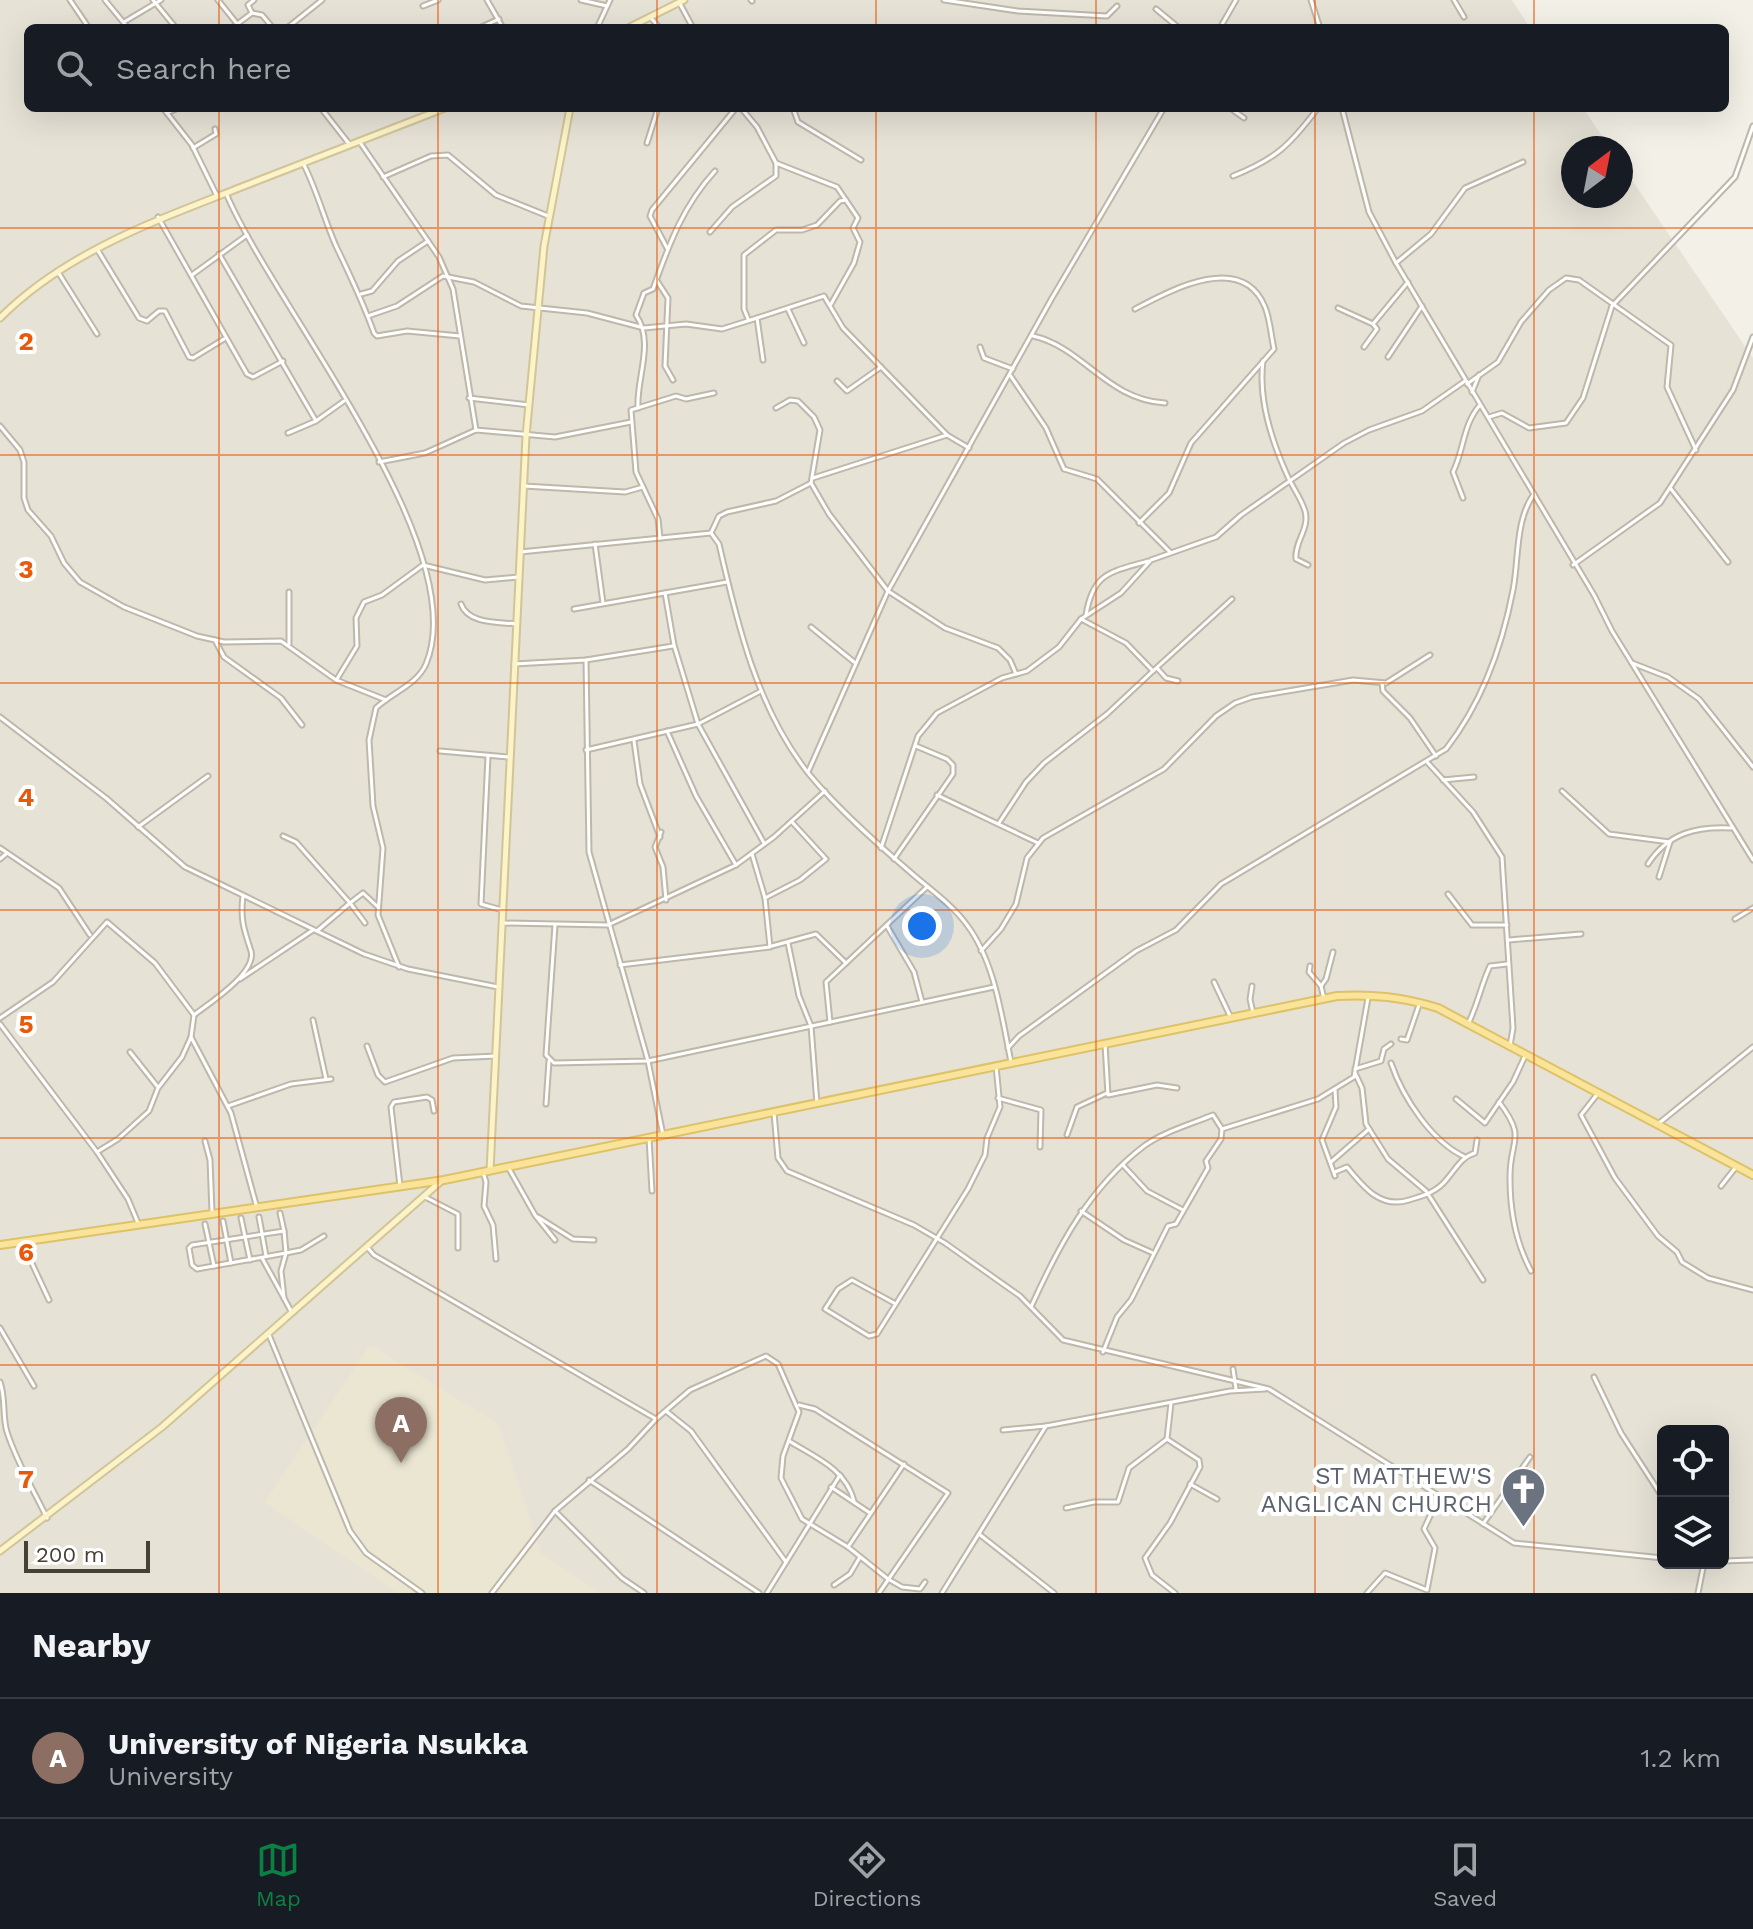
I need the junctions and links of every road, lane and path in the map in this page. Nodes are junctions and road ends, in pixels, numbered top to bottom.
1 (70, 0) edge
2 (105, 0) edge
3 (161, 0) edge
4 (218, 0) edge
5 (254, 0) edge
6 (322, 0) edge
7 (438, 0) edge
8 (487, 0) edge
9 (581, 0) edge
10 (610, 0) edge
11 (944, 0) edge
12 (1236, 0) edge
13 (1311, 0) edge
14 (1454, 0) edge
15 (681, 1) edge
16 (155, 2) edge
17 (423, 6) dead end
18 (607, 6) junction
19 (1117, 6) dead end
20 (1156, 9) dead end
21 (254, 12) junction
22 (650, 17) junction
23 (1464, 17) dead end
24 (499, 19) junction
25 (124, 22) joint
26 (86, 24) edge
27 (173, 24) edge
28 (237, 24) edge
29 (239, 24) edge
30 (268, 24) edge
31 (292, 24) edge
32 (488, 24) edge
33 (501, 24) edge
34 (599, 24) edge
35 (636, 24) edge
36 (656, 24) edge
37 (691, 24) edge
38 (1174, 24) edge
39 (1222, 24) edge
40 (1319, 24) edge
41 (324, 112) edge
42 (435, 112) edge
43 (569, 112) edge
44 (657, 112) edge
45 (736, 112) edge
46 (743, 112) edge
47 (794, 112) edge
48 (1162, 112) edge
49 (1236, 112) edge
50 (1315, 112) edge
51 (1343, 112) edge
52 (167, 113) edge
53 (1244, 118) dead end
54 (1753, 126) edge
55 (215, 129) dead end
56 (359, 141) junction
57 (647, 143) dead end
58 (350, 145) junction
59 (193, 148) junction
60 (861, 160) dead end
61 (1523, 162) dead end
62 (303, 163) junction
63 (776, 163) junction
64 (715, 171) dead end
65 (1233, 176) dead end
66 (383, 177) junction
67 (226, 193) junction
68 (217, 196) junction
69 (846, 200) junction
70 (549, 216) junction
71 (158, 217) junction
72 (710, 232) dead end
73 (247, 235) junction
74 (428, 241) junction
75 (667, 248) junction
76 (97, 249) junction
77 (219, 254) junction
78 (1396, 263) junction
79 (58, 272) junction
80 (192, 275) junction
81 (447, 276) junction
82 (459, 278) junction
83 (656, 281) junction
84 (1408, 282) junction
85 (453, 289) junction
86 (361, 294) junction
87 (831, 304) junction
88 (1422, 306) junction
89 (1613, 306) junction
90 (1338, 308) dead end
91 (538, 309) junction
92 (788, 309) junction
93 (1135, 309) dead end
94 (368, 316) junction
95 (0, 318) edge
96 (757, 318) junction
97 (748, 319) junction
98 (666, 324) junction
99 (1373, 324) junction
100 (644, 328) junction
101 (97, 334) dead end
102 (460, 336) junction
103 (1033, 336) junction
104 (1753, 337) edge
105 (225, 338) junction
106 (804, 343) dead end
107 (980, 347) dead end
108 (1364, 347) dead end
109 (1263, 357) junction
110 (1388, 357) dead end
111 (763, 360) dead end
112 (283, 361) junction
113 (881, 367) junction
114 (1014, 369) junction
115 (1010, 375) junction
116 (1479, 375) junction
117 (673, 380) dead end
118 (837, 381) dead end
119 (1466, 382) junction
120 (1472, 392) junction
121 (714, 393) dead end
122 (468, 397) junction
123 (344, 401) junction
124 (1165, 403) dead end
125 (529, 405) junction
126 (1480, 405) junction
127 (638, 408) junction
128 (776, 408) dead end
129 (1488, 417) junction
130 (316, 421) junction
131 (631, 422) junction
132 (0, 426) edge
133 (476, 430) junction
134 (288, 433) dead end
135 (947, 435) junction
136 (526, 436) junction
137 (969, 448) junction
138 (1696, 450) junction
139 (379, 462) junction
140 (812, 480) junction
141 (1291, 482) junction
142 (523, 486) junction
143 (643, 487) junction
144 (1671, 489) junction
145 (1534, 494) junction
146 (1463, 498) dead end
147 (1139, 523) junction
148 (711, 533) junction
149 (660, 538) junction
150 (595, 544) junction
151 (519, 552) junction
152 (1170, 552) junction
153 (1151, 560) junction
154 (1728, 562) dead end
155 (423, 565) junction
156 (1308, 565) dead end
157 (1573, 565) junction
158 (518, 577) junction
159 (727, 582) junction
160 (888, 591) junction
161 (289, 592) dead end
162 (665, 593) junction
163 (1232, 599) dead end
164 (603, 603) junction
165 (461, 604) dead end
166 (574, 609) dead end
167 (1086, 615) junction
168 (1081, 619) junction
169 (516, 624) junction
170 (811, 627) dead end
171 (215, 640) junction
172 (289, 644) junction
173 (674, 645) junction
174 (1430, 655) dead end
175 (586, 660) junction
176 (854, 662) junction
177 (1632, 663) junction
178 (514, 664) junction
179 (1155, 670) junction
180 (1016, 674) junction
181 (336, 680) junction
182 (1178, 681) dead end
183 (1382, 683) junction
184 (761, 691) junction
185 (386, 700) junction
186 (0, 717) edge
187 (698, 724) junction
188 (302, 725) dead end
189 (667, 731) junction
190 (633, 739) junction
191 (916, 746) junction
192 (586, 750) junction
193 (440, 751) dead end
194 (488, 756) junction
195 (1436, 756) junction
196 (509, 757) junction
197 (1427, 762) junction
198 (1753, 767) edge
199 (808, 772) junction
200 (208, 776) dead end
201 (1474, 777) dead end
202 (1443, 780) junction
203 (825, 791) junction
204 (1562, 791) dead end
205 (937, 795) junction
206 (792, 821) junction
207 (999, 823) junction
208 (138, 827) junction
209 (1733, 828) junction
210 (283, 836) dead end
211 (1670, 842) junction
212 (1039, 843) junction
213 (765, 844) junction
214 (0, 848) edge
215 (881, 848) junction
216 (6, 854) junction
217 (752, 854) junction
218 (0, 859) edge
219 (894, 859) junction
220 (1753, 860) edge
221 (1648, 864) dead end
222 (736, 865) junction
223 (1659, 877) dead end
224 (927, 887) junction
225 (1448, 894) dead end
226 (243, 896) junction
227 (765, 898) junction
228 (666, 900) junction
229 (350, 903) junction
230 (378, 907) junction
231 (1753, 908) edge
232 (502, 910) junction
233 (1735, 919) dead end
234 (365, 923) dead end
235 (503, 923) junction
236 (555, 925) junction
237 (608, 925) junction
238 (1507, 925) junction
239 (887, 926) junction
240 (315, 930) junction
241 (1581, 934) dead end
242 (91, 936) junction
243 (1508, 940) junction
244 (788, 943) junction
245 (771, 946) junction
246 (981, 951) junction
247 (1333, 952) dead end
248 (846, 963) junction
249 (1509, 963) junction
250 (620, 965) junction
251 (1310, 966) dead end
252 (399, 967) junction
253 (238, 981) junction
254 (1214, 982) dead end
255 (1252, 986) dead end
256 (1321, 986) junction
257 (499, 987) junction
258 (994, 987) junction
259 (1369, 994) junction
260 (1324, 999) junction
261 (923, 1002) junction
262 (1420, 1002) junction
263 (1253, 1013) junction
264 (194, 1015) junction
265 (0, 1018) edge
266 (1231, 1018) junction
267 (313, 1020) dead end
268 (830, 1022) junction
269 (0, 1024) edge
270 (1468, 1024) junction
271 (811, 1026) junction
272 (191, 1037) junction
273 (1401, 1039) dead end
274 (1105, 1044) junction
275 (1391, 1044) dead end
276 (367, 1046) dead end
277 (1510, 1046) junction
278 (1753, 1047) edge
279 (1008, 1048) junction
280 (130, 1052) dead end
281 (1526, 1054) junction
282 (496, 1056) junction
283 (549, 1061) junction
284 (648, 1061) junction
285 (1520, 1061) dead end
286 (1011, 1062) junction
287 (1391, 1063) dead end
288 (996, 1066) junction
289 (1355, 1071) junction
290 (158, 1088) junction
291 (1177, 1088) dead end
292 (1335, 1089) junction
293 (1599, 1092) junction
294 (1107, 1093) junction
295 (998, 1098) junction
296 (1456, 1099) dead end
297 (1499, 1102) junction
298 (546, 1104) dead end
299 (817, 1104) junction
300 (228, 1106) junction
301 (434, 1111) dead end
302 (774, 1113) junction
303 (1658, 1124) junction
304 (1222, 1129) junction
305 (1369, 1129) junction
306 (663, 1135) junction
307 (1067, 1135) dead end
308 (649, 1138) junction
309 (1477, 1140) dead end
310 (205, 1141) dead end
311 (1040, 1147) dead end
312 (97, 1152) junction
313 (1465, 1157) junction
314 (1331, 1162) junction
315 (1123, 1165) junction
316 (1736, 1166) junction
317 (508, 1167) junction
318 (486, 1171) junction
319 (1753, 1175) edge
320 (444, 1180) junction
321 (400, 1186) junction
322 (1721, 1186) dead end
323 (652, 1191) dead end
324 (1427, 1195) junction
325 (422, 1196) junction
326 (1183, 1210) junction
327 (1081, 1211) junction
328 (258, 1213) junction
329 (280, 1213) dead end
330 (535, 1215) junction
331 (212, 1216) junction
332 (241, 1218) dead end
333 (223, 1221) dead end
334 (205, 1224) dead end
335 (140, 1227) junction
336 (284, 1231) junction
337 (262, 1235) junction
338 (324, 1236) dead end
339 (244, 1237) junction
340 (935, 1238) junction
341 (227, 1240) junction
342 (555, 1240) dead end
343 (594, 1240) dead end
344 (22, 1242) junction
345 (209, 1243) junction
346 (0, 1245) edge
347 (366, 1246) junction
348 (458, 1248) dead end
349 (286, 1253) junction
350 (1153, 1253) junction
351 (264, 1258) junction
352 (496, 1259) dead end
353 (250, 1260) junction
354 (231, 1263) junction
355 (214, 1266) junction
356 (1531, 1271) dead end
357 (1483, 1280) dead end
358 (1753, 1290) edge
359 (284, 1298) junction
360 (49, 1300) dead end
361 (894, 1303) junction
362 (1031, 1307) junction
363 (291, 1311) junction
364 (0, 1328) edge
365 (268, 1331) junction
366 (1103, 1352) junction
367 (1233, 1369) dead end
368 (1594, 1377) dead end
369 (1236, 1381) junction
370 (0, 1382) edge
371 (34, 1386) dead end
372 (1269, 1389) junction
373 (1236, 1390) junction
374 (1171, 1403) junction
375 (797, 1405) junction
376 (666, 1411) junction
377 (656, 1419) junction
378 (1046, 1426) junction
379 (1003, 1430) dead end
380 (1167, 1439) junction
381 (789, 1441) junction
382 (1530, 1457) dead end
383 (904, 1464) junction
384 (840, 1475) junction
385 (589, 1480) junction
386 (1190, 1484) junction
387 (831, 1487) junction
388 (1662, 1497) edge
389 (1217, 1499) dead end
390 (854, 1501) junction
391 (1066, 1508) dead end
392 (555, 1511) junction
393 (870, 1513) junction
394 (1430, 1516) dead end
395 (47, 1518) junction
396 (809, 1524) junction
397 (1483, 1524) junction
398 (979, 1534) junction
399 (848, 1547) junction
400 (0, 1551) edge
401 (860, 1557) junction
402 (1657, 1557) edge
403 (1753, 1560) edge
404 (1729, 1561) edge
405 (786, 1562) junction
406 (1703, 1569) edge
407 (888, 1579) junction
408 (925, 1582) dead end
409 (834, 1585) dead end
410 (945, 1592) edge
411 (422, 1593) edge
412 (492, 1593) edge
413 (644, 1593) edge
414 (759, 1593) edge
415 (767, 1593) edge
416 (879, 1593) edge
417 (1054, 1593) edge
418 (1175, 1593) edge
419 (1367, 1593) edge
420 (1698, 1593) edge

1 - 26 street
2 - 25 street
3 - 16 street
4 - 28 street
5 - 21 street
6 - 31 street
7 - 17 street
8 - 24 street
9 - 18 street
10 - 18 street
11 - 19 street
12 - 39 street
13 - 40 street
14 - 23 street
15 - 22 street
15 - 37 street
16 - 25 street
16 - 27 street
18 - 34 street
20 - 38 street
21 - 29 street
21 - 30 street
22 - 35 street
22 - 36 street
24 - 32 street
24 - 33 street
41 - 58 street
42 - 56 street
43 - 70 street
44 - 57 street
45 - 75 street
46 - 63 street
47 - 60 street
48 - 103 street
49 - 53 street
50 - 65 street
51 - 78 street
52 - 59 street
54 - 89 street
55 - 59 street
56 - 58 street
56 - 66 street
58 - 62 street
59 - 68 street
61 - 78 street
62 - 67 street
62 - 86 street
63 - 69 street
63 - 72 street
64 - 75 street
66 - 70 street
66 - 74 street
67 - 68 street
67 - 73 street
68 - 71 street
69 - 87 street
69 - 97 street
70 - 91 street
71 - 76 street
71 - 80 street
73 - 77 street
73 - 123 street
74 - 81 street
74 - 86 street
75 - 83 street
76 - 79 street
76 - 105 street
77 - 80 street
77 - 112 street
78 - 84 street
79 - 95 street
79 - 101 street
80 - 105 street
81 - 82 street
81 - 85 street
81 - 94 street
82 - 85 street
82 - 91 street
83 - 98 street
83 - 100 street
84 - 88 street
84 - 99 street
85 - 102 street
86 - 94 street
87 - 92 street
87 - 113 street
88 - 110 street
88 - 119 street
89 - 116 street
89 - 129 street
89 - 138 street
90 - 99 street
91 - 100 street
91 - 125 street
92 - 96 street
92 - 106 street
93 - 109 street
94 - 102 street
96 - 97 street
96 - 111 street
97 - 98 street
98 - 100 street
98 - 117 street
99 - 108 street
100 - 127 street
102 - 122 street
103 - 114 street
103 - 124 street
104 - 138 street
105 - 112 street
107 - 114 street
109 - 141 street
109 - 147 street
112 - 130 street
113 - 118 street
113 - 135 street
114 - 115 street
115 - 137 street
115 - 147 street
116 - 119 street
116 - 120 street
119 - 120 street
119 - 141 street
120 - 126 street
121 - 127 street
122 - 125 street
122 - 133 street
123 - 130 street
123 - 139 street
125 - 136 street
126 - 129 street
126 - 146 street
127 - 131 street
128 - 140 street
129 - 145 street
130 - 134 street
131 - 136 street
131 - 143 street
132 - 171 street
133 - 136 street
133 - 139 street
135 - 137 street
135 - 140 street
136 - 142 street
137 - 160 street
138 - 144 street
139 - 155 street
140 - 148 street
140 - 160 street
141 - 152 street
141 - 156 street
142 - 143 street
142 - 151 street
143 - 149 street
144 - 154 street
144 - 157 street
145 - 157 street
145 - 195 street
147 - 152 street
148 - 149 street
148 - 159 street
149 - 150 street
150 - 151 street
150 - 164 street
151 - 158 street
152 - 153 street
153 - 167 street
153 - 167 street
155 - 158 street
155 - 181 street
155 - 185 street
157 - 177 street
158 - 169 street
159 - 162 street
159 - 184 street
160 - 176 street
160 - 180 street
161 - 172 street
162 - 164 street
162 - 173 street
163 - 179 street
164 - 166 street
165 - 169 street
167 - 168 street
168 - 179 street
168 - 180 street
169 - 178 street
170 - 176 street
171 - 172 street
171 - 188 street
172 - 181 street
173 - 175 street
173 - 187 street
174 - 183 street
175 - 178 street
175 - 192 street
176 - 199 street
177 - 198 street
177 - 209 street
178 - 196 street
179 - 182 street
179 - 207 street
180 - 191 street
181 - 185 street
183 - 195 street
183 - 212 street
184 - 187 street
184 - 199 street
185 - 230 street
186 - 208 street
187 - 189 street
187 - 213 street
189 - 190 street
189 - 222 street
190 - 192 street
190 - 228 street
191 - 205 street
191 - 215 street
192 - 237 street
193 - 194 street
194 - 196 street
194 - 232 street
195 - 197 street
196 - 232 street
197 - 202 street
197 - 279 street
199 - 203 street
200 - 208 street
201 - 202 street
202 - 238 street
203 - 206 street
203 - 215 street
204 - 211 street
205 - 207 street
205 - 219 street
206 - 213 street
206 - 227 street
207 - 212 street
208 - 226 street
209 - 211 street
209 - 220 street
210 - 229 street
211 - 221 street
211 - 223 street
212 - 246 street
213 - 217 street
214 - 216 street
215 - 219 street
216 - 218 street
216 - 242 street
217 - 222 street
217 - 227 street
219 - 224 street
222 - 228 street
224 - 239 street
224 - 246 street
225 - 238 street
226 - 240 street
226 - 253 street
227 - 245 street
228 - 237 street
229 - 230 street
229 - 234 street
229 - 240 street
230 - 252 street
231 - 233 street
232 - 235 street
235 - 236 street
235 - 257 street
236 - 237 street
236 - 283 street
237 - 250 street
238 - 243 street
239 - 248 street
239 - 261 street
240 - 252 street
240 - 253 street
241 - 243 street
242 - 264 street
242 - 265 street
243 - 249 street
244 - 245 street
244 - 248 street
244 - 271 street
245 - 250 street
246 - 258 street
247 - 256 street
248 - 268 street
249 - 270 street
249 - 277 street
250 - 284 street
251 - 256 street
252 - 257 street
253 - 264 street
254 - 266 street
255 - 263 street
256 - 260 street
257 - 282 street
258 - 261 street
258 - 279 street
259 - 260 main road
259 - 262 main road
259 - 289 street
260 - 263 main road
261 - 268 street
262 - 270 main road
262 - 273 street
263 - 266 main road
264 - 272 street
266 - 274 main road
267 - 300 street
268 - 271 street
269 - 312 street
270 - 277 main road
271 - 284 street
271 - 299 street
272 - 290 street
272 - 300 street
274 - 286 main road
274 - 294 street
275 - 289 street
276 - 282 street
277 - 281 main road
278 - 303 street
279 - 286 street
280 - 290 street
281 - 285 street
281 - 293 main road
281 - 297 street
282 - 318 street
283 - 284 street
283 - 298 street
284 - 306 street
286 - 288 main road
287 - 313 street
288 - 295 street
288 - 299 main road
289 - 292 street
289 - 305 street
290 - 312 street
291 - 294 street
292 - 304 street
292 - 314 street
293 - 303 main road
293 - 358 street
294 - 307 street
295 - 311 street
295 - 340 street
296 - 297 street
297 - 356 street
299 - 302 main road
300 - 328 street
301 - 321 street
302 - 306 main road
302 - 340 street
303 - 316 main road
304 - 315 street
304 - 326 street
305 - 314 street
305 - 324 street
306 - 308 main road
308 - 317 main road
308 - 323 street
309 - 313 street
310 - 331 street
312 - 335 street
313 - 324 street
314 - 324 street
315 - 326 street
315 - 327 street
316 - 319 main road
316 - 322 street
317 - 318 main road
317 - 330 street
318 - 320 main road
318 - 352 street
320 - 321 main road
320 - 325 street
321 - 328 main road
324 - 357 street
325 - 347 street
325 - 348 street
326 - 350 street
327 - 350 street
327 - 362 street
328 - 331 main road
328 - 337 street
329 - 336 street
330 - 342 street
330 - 343 street
331 - 335 main road
332 - 339 street
333 - 341 street
334 - 345 street
335 - 344 main road
336 - 337 street
336 - 349 street
337 - 339 street
337 - 351 street
338 - 349 street
339 - 341 street
339 - 353 street
340 - 361 street
340 - 362 street
341 - 345 street
341 - 354 street
344 - 346 main road
344 - 360 street
345 - 355 street
345 - 355 street
347 - 363 street
347 - 377 street
349 - 351 street
349 - 359 street
350 - 366 street
351 - 353 street
351 - 359 street
353 - 354 street
354 - 355 street
359 - 363 street
361 - 361 street
362 - 366 street
363 - 365 street
364 - 371 street
365 - 395 street
365 - 411 street
366 - 369 street
367 - 369 street
368 - 388 street
369 - 372 street
369 - 373 street
370 - 395 street
372 - 373 street
372 - 397 street
373 - 374 street
374 - 378 street
374 - 380 street
375 - 376 street
375 - 381 street
375 - 383 street
376 - 377 street
376 - 405 street
377 - 385 street
378 - 379 street
378 - 398 street
380 - 386 street
380 - 391 street
381 - 384 street
381 - 396 street
382 - 397 street
383 - 393 street
383 - 407 street
384 - 387 street
384 - 390 street
385 - 392 street
385 - 414 street
386 - 389 street
386 - 418 street
387 - 390 street
387 - 396 street
390 - 393 street
392 - 412 street
392 - 413 street
393 - 399 street
394 - 419 street
395 - 400 street
396 - 399 street
396 - 405 street
397 - 402 street
398 - 410 street
398 - 417 street
399 - 401 street
401 - 407 street
401 - 409 street
403 - 404 street
405 - 415 street
406 - 420 street
407 - 408 street
407 - 416 street

